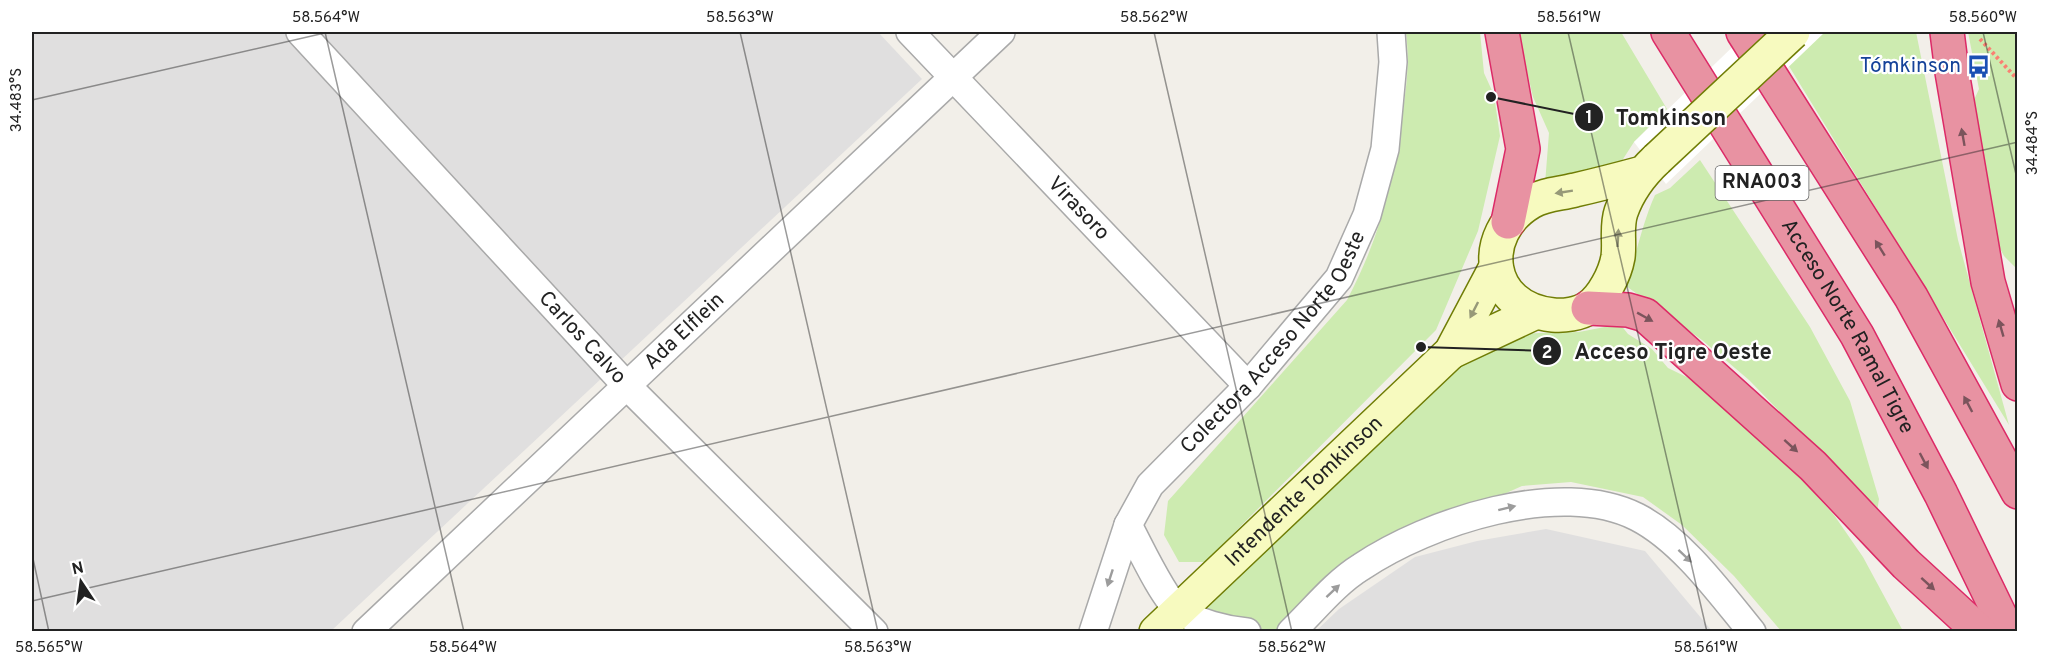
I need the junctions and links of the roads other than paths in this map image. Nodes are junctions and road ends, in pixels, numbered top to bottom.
1 (300, 32) edge
2 (910, 32) edge
3 (1002, 32) edge
4 (1391, 32) edge
5 (1502, 32) edge
6 (1668, 32) edge
7 (1743, 32) edge
8 (1794, 32) edge
9 (1962, 33) edge
10 (953, 78) junction
11 (1649, 166) junction
12 (1508, 222) junction
13 (1496, 267) junction
14 (1588, 308) junction
15 (1534, 313) junction
16 (1451, 352) junction
17 (625, 384) junction
18 (2018, 384) edge
19 (1248, 386) junction
20 (2018, 492) edge
21 (1128, 525) junction
22 (1168, 621) edge
23 (366, 632) edge
24 (874, 632) edge
25 (1093, 632) edge
26 (1247, 632) edge
27 (1291, 632) edge
28 (1752, 632) edge
29 (1980, 632) edge
30 (2008, 632) edge

1 - 17 street, Carlos Calvo
2 - 10 street, Virasoro
3 - 10 street, Ada Elflein
4 - 19 street, Colectora Acceso Norte Oeste
5 - 12 highway
6 -> 30 highway, Acceso Norte Ramal Tigre / RNA003
20 -> 7 highway, RNA003
8 - 11 street, bridge
18 -> 9 highway
10 - 17 street, Ada Elflein
10 - 19 street, Virasoro
11 -> 12 street
14 -> 11 street
12 - 13 street
13 - 15 street
13 -> 16 street, Intendente Tomkinson
14 - 15 street
14 -> 29 highway
15 - 16 street, Intendente Tomkinson
16 - 22 street, Intendente Tomkinson
17 - 23 street, Ada Elflein
17 - 24 street, Carlos Calvo
19 - 21 street, Colectora Acceso Norte Oeste
21 - 22 street
21 -> 25 street, Colectora Acceso Norte Oeste
22 - 26 street
27 -> 28 street

